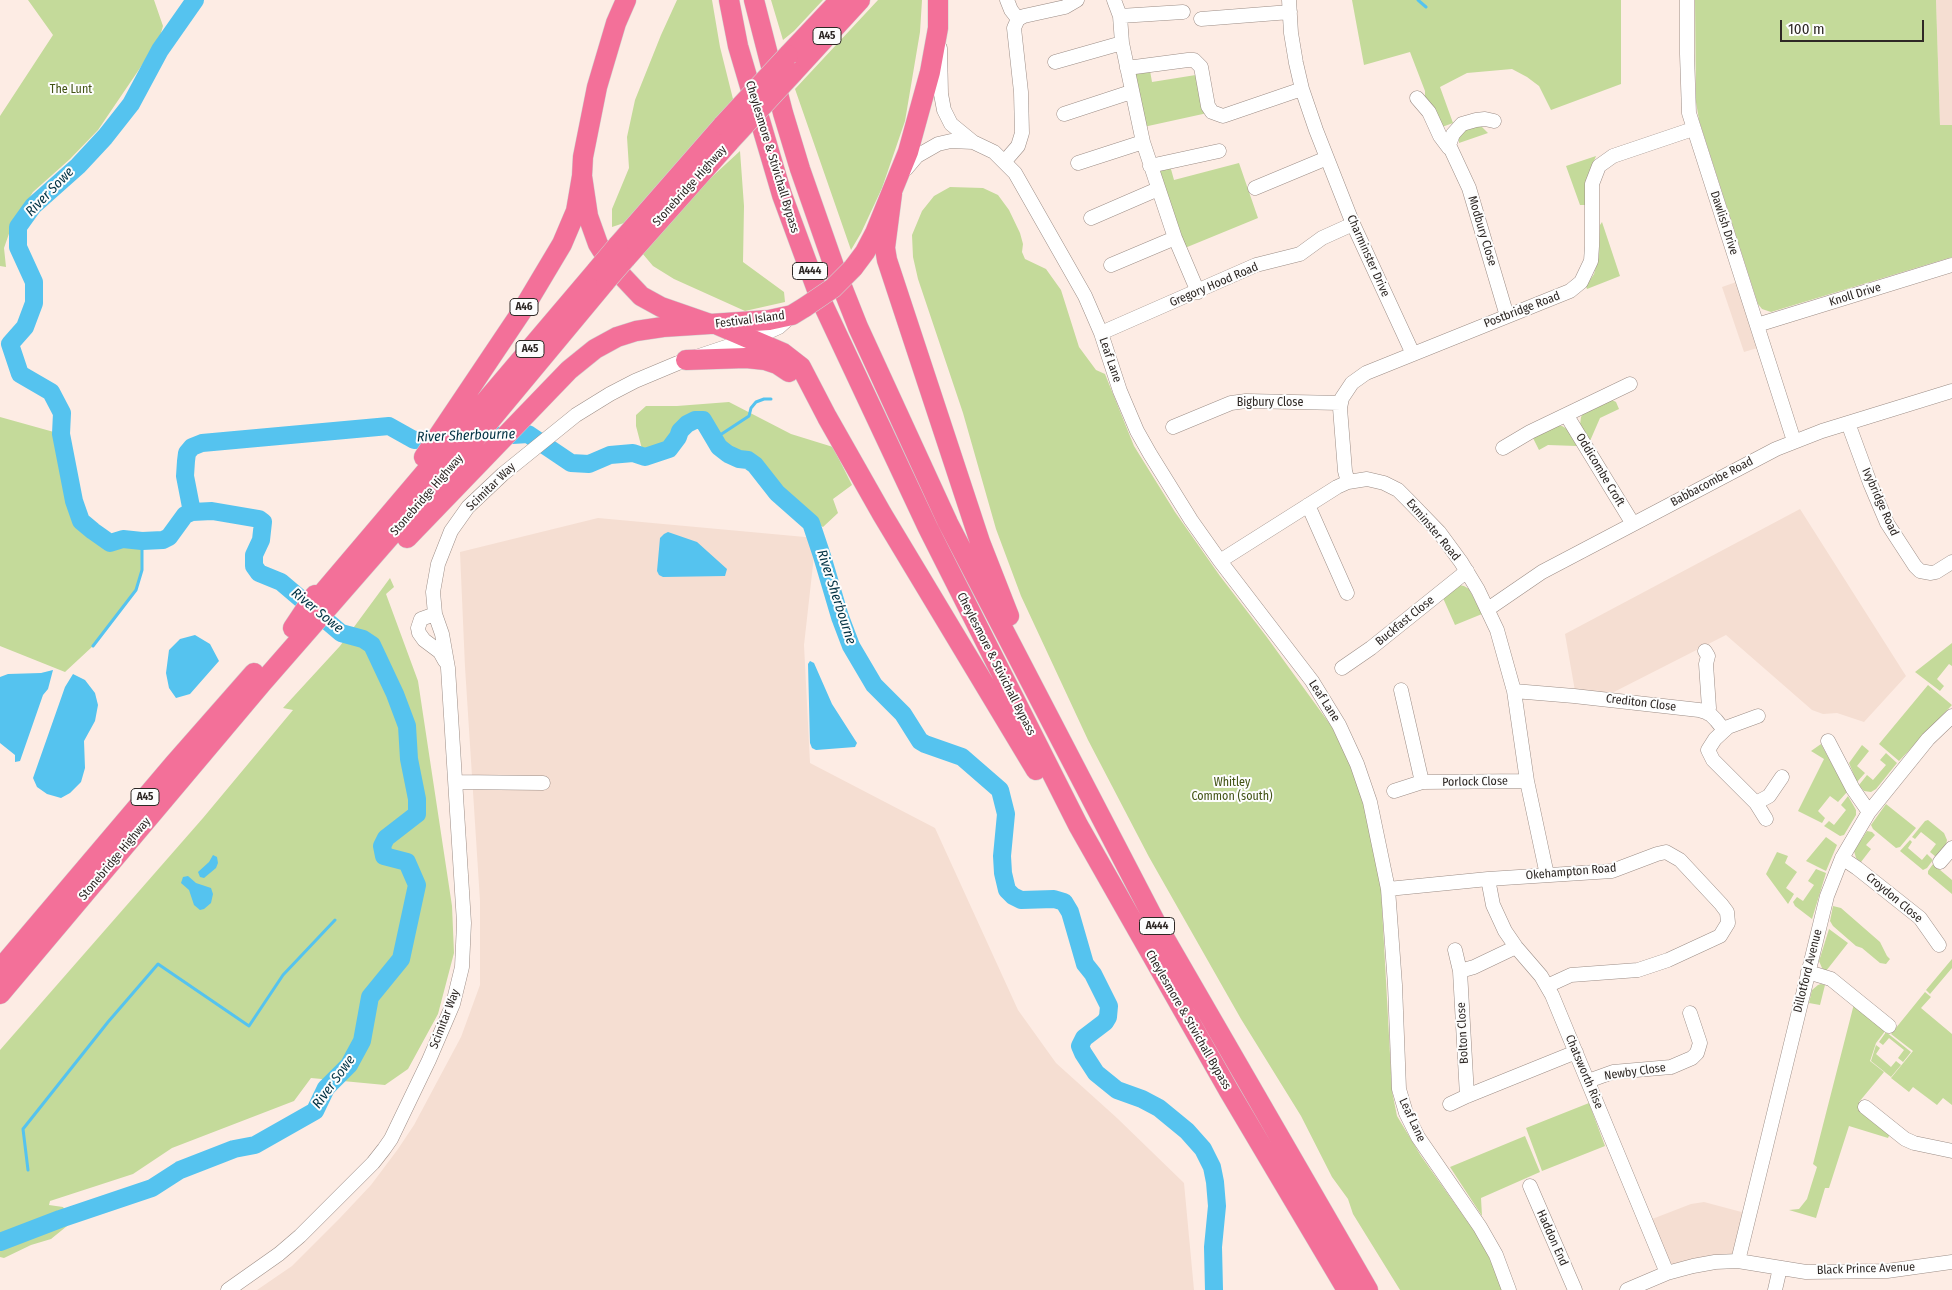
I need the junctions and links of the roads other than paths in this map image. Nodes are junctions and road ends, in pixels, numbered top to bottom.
1 (626, 0) edge
2 (729, 0) edge
3 (754, 0) edge
4 (840, 0) edge
5 (860, 0) edge
6 (938, 0) edge
7 (1007, 0) edge
8 (1077, 0) edge
9 (1114, 0) edge
10 (1687, 0) edge
11 (1289, 4) edge
12 (1183, 12) dead end
13 (1120, 16) junction
14 (1018, 19) junction
15 (1201, 19) dead end
16 (938, 28) junction
17 (1122, 43) junction
18 (1055, 62) dead end
19 (790, 64) junction
20 (1127, 68) junction
21 (1302, 89) junction
22 (1131, 92) junction
23 (1417, 98) dead end
24 (1064, 114) dead end
25 (1494, 121) dead end
26 (1693, 129) junction
27 (973, 142) junction
28 (1142, 142) junction
29 (1449, 148) junction
30 (1219, 151) dead end
31 (1327, 158) junction
32 (1005, 161) junction
33 (1078, 163) dead end
34 (1150, 166) junction
35 (582, 176) junction
36 (895, 185) junction
37 (1256, 188) dead end
38 (1158, 190) junction
39 (1091, 218) dead end
40 (1353, 224) junction
41 (1175, 238) junction
42 (1111, 265) dead end
43 (1952, 265) edge
44 (601, 276) junction
45 (1198, 292) junction
46 (799, 311) junction
47 (1507, 316) junction
48 (714, 325) junction
49 (1757, 325) junction
50 (1101, 333) junction
51 (750, 339) junction
52 (1413, 354) junction
53 (686, 360) junction
54 (1630, 384) dead end
55 (813, 389) junction
56 (1952, 392) edge
57 (1341, 403) junction
58 (1567, 416) junction
59 (1848, 423) junction
60 (1173, 427) dead end
61 (454, 428) junction
62 (1794, 441) junction
63 (1503, 448) dead end
64 (434, 454) joint
65 (1348, 482) junction
66 (1308, 505) junction
67 (1633, 524) junction
68 (1220, 562) junction
69 (1952, 562) edge
70 (1467, 571) junction
71 (1347, 593) dead end
72 (330, 596) junction
73 (1488, 609) junction
74 (435, 614) junction
75 (305, 632) junction
76 (1705, 651) dead end
77 (1017, 658) junction
78 (448, 668) junction
79 (1342, 668) dead end
80 (1402, 690) dead end
81 (1514, 690) junction
82 (1707, 713) junction
83 (1758, 716) dead end
84 (1952, 716) edge
85 (1724, 730) junction
86 (1828, 741) dead end
87 (1782, 778) dead end
88 (1527, 781) junction
89 (457, 782) junction
90 (1422, 782) junction
91 (543, 783) dead end
92 (1394, 791) dead end
93 (1756, 803) junction
94 (1869, 812) junction
95 (1766, 819) dead end
96 (1078, 825) junction
97 (1952, 848) edge
98 (1842, 858) junction
99 (1940, 862) dead end
100 (1547, 874) junction
101 (1488, 879) junction
102 (1388, 889) junction
103 (1939, 945) dead end
104 (1516, 947) junction
105 (1455, 950) dead end
106 (0, 969) edge
107 (1460, 971) junction
108 (1808, 972) junction
109 (1547, 986) junction
110 (0, 994) edge
111 (1690, 1013) dead end
112 (1889, 1026) dead end
113 (1576, 1052) junction
114 (1588, 1081) junction
115 (1467, 1096) junction
116 (1450, 1104) dead end
117 (1865, 1106) dead end
118 (1952, 1151) edge
119 (1530, 1186) dead end
120 (1308, 1187) junction
121 (1738, 1261) junction
122 (1952, 1262) edge
123 (1780, 1268) junction
124 (1667, 1273) junction
125 (228, 1290) edge
126 (1347, 1290) edge
127 (1368, 1290) edge
128 (1380, 1290) edge
129 (1509, 1290) edge
130 (1575, 1290) edge
131 (1627, 1290) edge
132 (1775, 1290) edge

1 - 35 highway, Festival Island
2 - 96 highway, Cheylesmore & Stivichall Bypass / A444
3 - 77 highway, Cheylesmore & Stivichall Bypass / A444
4 - 19 highway, Stonebridge Highway / A45
5 - 19 highway, Stonebridge Highway / A45
6 - 16 highway, Festival Island
7 - 14 street
8 - 14 street
9 - 13 street
10 - 26 street, Dawlish Drive
11 - 15 street, Charminster Drive
11 - 21 street, Charminster Drive
12 - 13 street
13 - 17 street
14 - 32 street
16 - 27 street, Leaf Lane
16 - 36 highway, Festival Island
17 - 18 street
17 - 20 street
19 - 44 highway, Stonebridge Highway / A45, bridge
20 - 21 street
20 - 22 street
21 - 31 street, Charminster Drive
22 - 24 street
22 - 28 street
23 - 29 street, Modbury Close
25 - 29 street
26 - 47 street, Postbridge Road
26 - 49 street, Dawlish Drive
27 - 32 street, Leaf Lane
27 - 36 street, Leaf Lane
28 - 33 street
28 - 34 street
29 - 47 street, Modbury Close
30 - 34 street
31 - 37 street
31 - 40 street, Charminster Drive
32 - 50 street, Leaf Lane
34 - 38 street
35 - 48 highway, Festival Island
35 - 61 highway, A46
36 - 46 highway, Festival Island, bridge
36 - 77 highway
38 - 39 street
38 - 41 street
40 - 45 street, Gregory Hood Road
40 - 52 street, Charminster Drive
41 - 42 street
41 - 45 street
43 - 49 street, Knoll Drive
44 - 61 highway, Stonebridge Highway / A45
44 - 72 highway, Stonebridge Highway / A45
45 - 50 street, Gregory Hood Road
46 - 48 highway, Festival Island
46 - 51 street, Scimitar Way
47 - 52 street, Postbridge Road
48 - 51 highway
48 - 72 highway
49 - 62 street, Dawlish Drive
50 - 68 street, Leaf Lane
51 - 53 street, Scimitar Way
51 - 55 highway
52 - 57 street, Postbridge Road
53 - 55 highway
53 - 74 street, Scimitar Way
54 - 58 street
55 - 96 highway
56 - 59 street, Babbacombe Road
57 - 60 street, Bigbury Close
57 - 65 street
58 - 63 street
58 - 67 street, Oddicombe Croft
59 - 62 street, Babbacombe Road
59 - 69 street, Ivybridge Road
61 - 64 highway, A46
62 - 67 street, Babbacombe Road
64 - 72 highway, Stonebridge Highway / A45
65 - 66 street, Exminster Road
65 - 70 street, Exminster Road
66 - 68 street, Exminster Road
66 - 71 street
67 - 73 street, Babbacombe Road
68 - 102 street, Leaf Lane
70 - 73 street, Exminster Road
70 - 79 street, Buckfast Close
72 - 75 highway, Stonebridge Highway / A45
73 - 81 street, Exminster Road
74 - 78 street, Scimitar Way
74 - 78 street, Scimitar Way
75 - 106 highway, Stonebridge Highway / A45
75 - 110 highway, Stonebridge Highway / A45
76 - 82 street
77 - 120 highway, Cheylesmore & Stivichall Bypass / A444
78 - 89 street, Scimitar Way
80 - 90 street
81 - 82 street, Crediton Close
81 - 88 street, Exminster Road
82 - 85 street
83 - 85 street
84 - 94 street, Dillotford Avenue
85 - 93 street
86 - 94 street
87 - 93 street
88 - 90 street, Porlock Close
88 - 100 street, Exminster Road
89 - 91 street
89 - 125 street, Scimitar Way
90 - 92 street, Porlock Close
93 - 95 street
94 - 98 street, Dillotford Avenue
96 - 126 highway, Cheylesmore & Stivichall Bypass / A444
97 - 99 street
98 - 103 street, Croydon Close
98 - 108 street, Dillotford Avenue
100 - 101 street, Okehampton Road
100 - 109 street, Okehampton Road
101 - 102 street, Okehampton Road
101 - 104 street, Chatsworth Rise
102 - 129 street, Leaf Lane
104 - 107 street
104 - 109 street, Chatsworth Rise
105 - 107 street, Bolton Close
107 - 115 street, Bolton Close
108 - 112 street
108 - 121 street, Dillotford Avenue
109 - 113 street, Chatsworth Rise
111 - 114 street, Newby Close
113 - 114 street, Chatsworth Rise
113 - 115 street
114 - 124 street, Chatsworth Rise
115 - 116 street
117 - 118 street
119 - 130 street, Haddon End
120 - 127 highway, Cheylesmore & Stivichall Bypass / A444
120 - 128 highway
121 - 123 street, Black Prince Avenue
121 - 124 street, Black Prince Avenue
122 - 123 street, Black Prince Avenue
123 - 132 street
124 - 131 street, Black Prince Avenue

